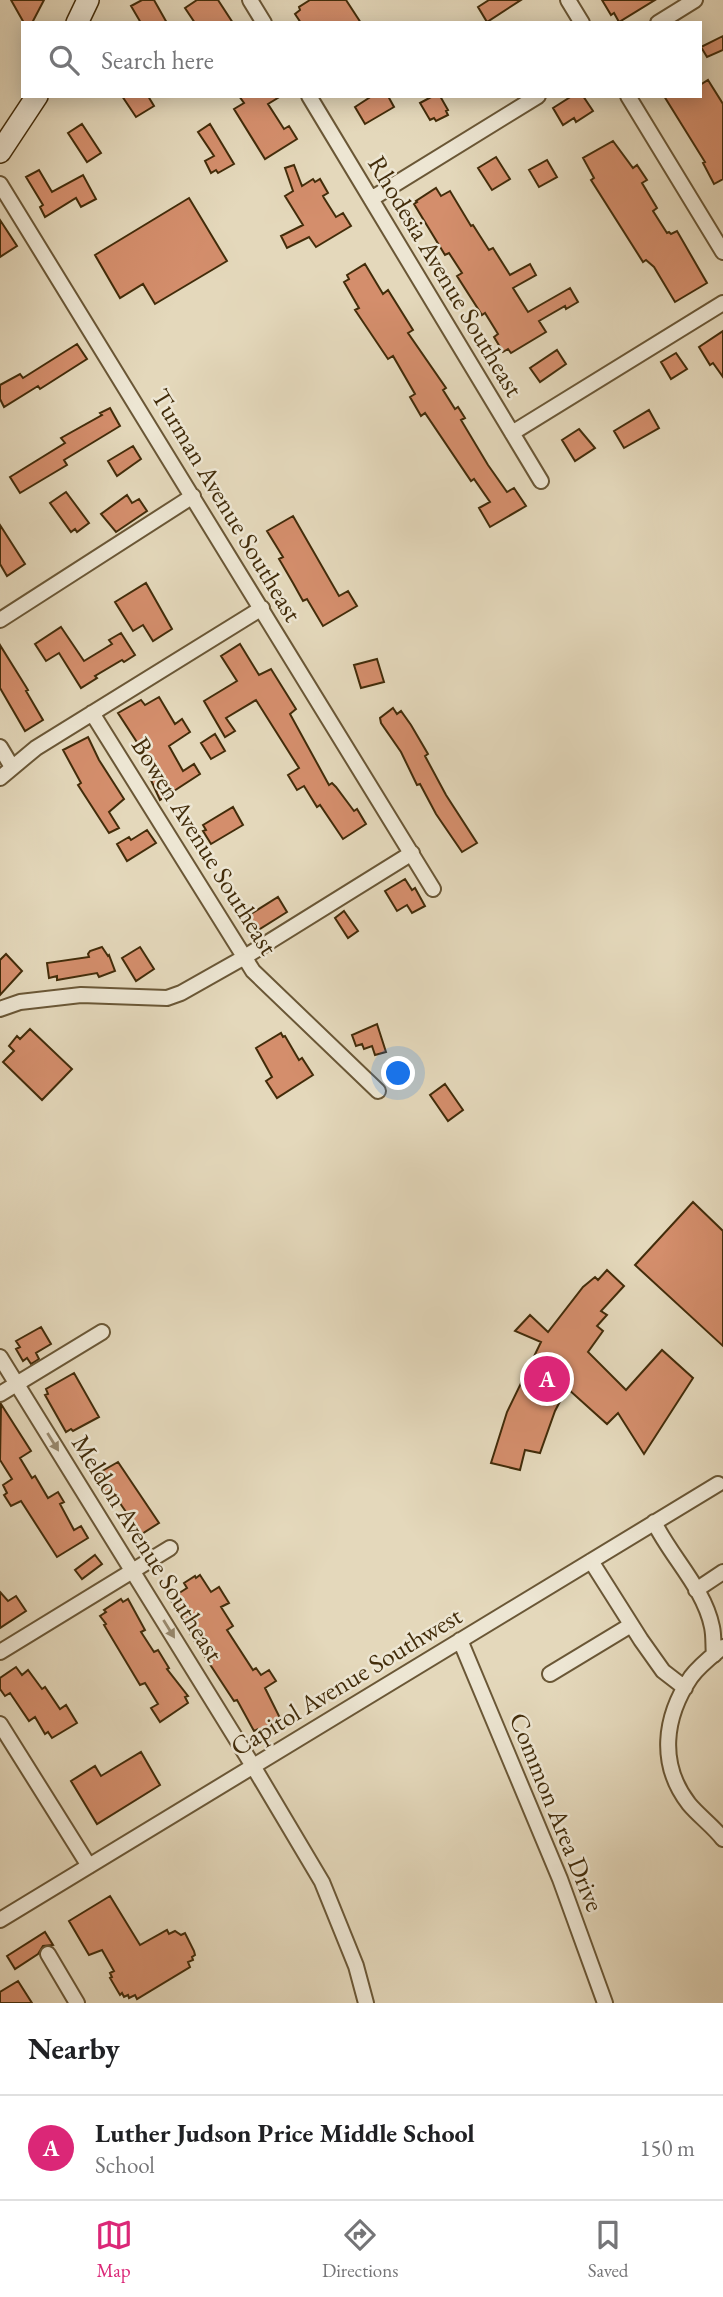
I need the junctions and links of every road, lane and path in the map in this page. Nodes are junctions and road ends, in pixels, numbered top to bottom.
1 (88, 0) edge
2 (250, 0) edge
3 (568, 0) edge
4 (695, 0) edge
5 (78, 21) edge
6 (263, 21) edge
7 (581, 21) edge
8 (661, 21) edge
9 (36, 98) edge
10 (310, 98) edge
11 (535, 98) edge
12 (629, 98) edge
13 (0, 152) edge
14 (0, 184) edge
15 (371, 199) junction
16 (723, 252) edge
17 (723, 303) edge
18 (512, 433) junction
19 (541, 481) dead end
20 (193, 496) junction
21 (262, 608) junction
22 (0, 620) edge
23 (92, 713) junction
24 (0, 747) edge
25 (12, 766) junction
26 (0, 778) edge
27 (412, 853) junction
28 (433, 889) dead end
29 (243, 958) junction
30 (0, 1009) edge
31 (378, 1091) dead end
32 (102, 1332) dead end
33 (0, 1357) edge
34 (17, 1384) junction
35 (0, 1394) edge
36 (718, 1484) dead end
37 (654, 1522) junction
38 (170, 1548) dead end
39 (591, 1561) junction
40 (133, 1571) junction
41 (723, 1572) edge
42 (696, 1590) junction
43 (631, 1625) junction
44 (460, 1640) junction
45 (718, 1651) edge
46 (0, 1652) edge
47 (550, 1674) dead end
48 (685, 1688) junction
49 (0, 1724) edge
50 (253, 1766) junction
51 (723, 1839) edge
52 (89, 1866) junction
53 (0, 1920) edge
54 (48, 1954) dead end
55 (77, 2003) edge
56 (366, 2003) edge
57 (605, 2003) edge

1 - 5 main road
2 - 6 street
3 - 7 street
4 - 8 street
9 - 13 main road
10 - 15 street, Rhodesia Avenue Southeast
11 - 15 street
12 - 16 street
14 - 20 street, Turman Avenue Southeast
15 - 18 street, Rhodesia Avenue Southeast
17 - 18 street
18 - 19 street, Rhodesia Avenue Southeast
20 - 21 street, Turman Avenue Southeast
20 - 22 street
21 - 23 street
21 - 27 street, Turman Avenue Southeast
23 - 25 street
23 - 29 street, Bowen Avenue Southeast
24 - 25 street
25 - 26 street
27 - 28 street, Turman Avenue Southeast
27 - 29 street
29 - 30 street
29 - 31 street, Bowen Avenue Southeast
32 - 34 street
33 - 34 street, Meldon Avenue Southeast
34 - 35 street
34 -> 40 street, Meldon Avenue Southeast
36 - 37 street, Capitol Avenue Southwest
37 - 39 street, Capitol Avenue Southwest
37 - 42 street
38 - 40 street
39 - 43 street
39 - 44 street, Capitol Avenue Southwest
40 - 46 street
40 -> 50 street, Meldon Avenue Southeast
41 - 42 street
42 - 45 street
43 - 47 street
43 - 48 street
44 - 50 street, Capitol Avenue Southwest
44 - 57 street, Common Area Drive
45 - 48 street
48 - 51 street
49 - 52 street
50 - 52 street, Capitol Avenue Southwest
50 - 56 street, Meldon Avenue Southeast
52 - 53 street, Capitol Avenue Southwest
54 - 55 street

